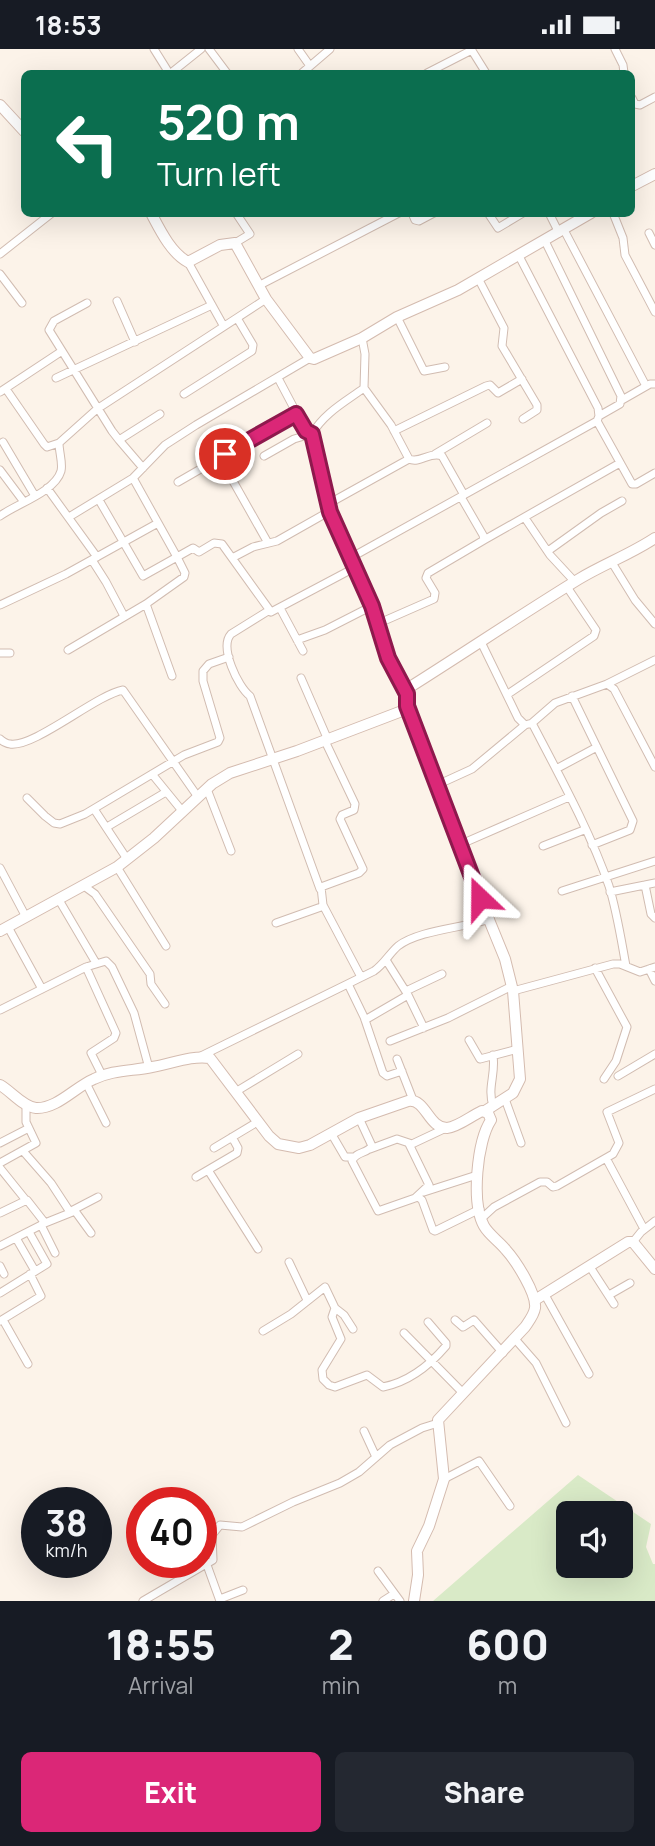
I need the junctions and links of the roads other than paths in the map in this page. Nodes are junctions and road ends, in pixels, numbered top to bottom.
1 (166, 49) edge
2 (201, 49) edge
3 (209, 49) edge
4 (298, 49) edge
5 (330, 49) edge
6 (615, 49) edge
7 (472, 50) edge
8 (155, 52) edge
9 (310, 66) junction
10 (168, 70) edge
11 (174, 70) edge
12 (225, 70) edge
13 (305, 70) edge
14 (433, 70) edge
15 (484, 70) edge
16 (624, 70) edge
17 (655, 97) edge
18 (635, 104) edge
19 (0, 105) edge
20 (21, 128) edge
21 (655, 174) edge
22 (635, 184) edge
23 (46, 217) edge
24 (153, 217) edge
25 (239, 217) edge
26 (392, 217) edge
27 (491, 217) edge
28 (516, 217) edge
29 (552, 217) edge
30 (585, 217) edge
31 (615, 217) edge
32 (562, 232) junction
33 (649, 233) dead end
34 (545, 241) junction
35 (235, 243) junction
36 (655, 245) edge
37 (1, 250) edge
38 (519, 256) junction
39 (188, 262) junction
40 (0, 274) edge
41 (478, 278) junction
42 (260, 285) junction
43 (655, 291) edge
44 (646, 296) junction
45 (266, 299) junction
46 (117, 301) dead end
47 (22, 303) dead end
48 (87, 303) dead end
49 (212, 305) junction
50 (655, 312) edge
51 (397, 317) junction
52 (237, 318) junction
53 (223, 325) junction
54 (362, 338) junction
55 (135, 342) junction
56 (62, 351) junction
57 (310, 358) junction
58 (445, 366) dead end
59 (74, 370) junction
60 (278, 378) junction
61 (56, 379) dead end
62 (522, 379) junction
63 (655, 384) edge
64 (646, 386) junction
65 (364, 388) junction
66 (3, 390) edge
67 (184, 394) dead end
68 (622, 400) junction
69 (99, 408) junction
70 (160, 414) dead end
71 (296, 414) junction
72 (523, 419) dead end
73 (598, 419) junction
74 (487, 423) dead end
75 (394, 431) junction
76 (312, 434) junction
77 (119, 440) junction
78 (3, 442) dead end
79 (58, 443) junction
80 (434, 454) junction
81 (264, 456) dead end
82 (409, 459) junction
83 (620, 463) junction
84 (143, 467) junction
85 (0, 470) edge
86 (655, 473) edge
87 (229, 474) dead end
88 (133, 478) junction
89 (178, 482) dead end
90 (47, 488) junction
91 (35, 496) junction
92 (463, 496) junction
93 (99, 500) junction
94 (622, 501) dead end
95 (24, 502) junction
96 (329, 508) junction
97 (0, 516) edge
98 (69, 517) junction
99 (525, 517) junction
100 (158, 523) junction
101 (655, 538) edge
102 (484, 540) junction
103 (122, 542) junction
104 (268, 543) junction
105 (548, 551) junction
106 (177, 557) junction
107 (352, 557) junction
108 (94, 558) junction
109 (232, 558) junction
110 (611, 561) junction
111 (356, 567) junction
112 (571, 584) junction
113 (146, 604) junction
114 (0, 605) edge
115 (372, 606) junction
116 (280, 608) junction
117 (268, 611) junction
118 (124, 616) junction
119 (377, 624) junction
120 (655, 624) edge
121 (297, 641) junction
122 (481, 642) junction
123 (68, 650) dead end
124 (303, 651) dead end
125 (0, 653) edge
126 (10, 653) dead end
127 (229, 657) junction
128 (655, 660) edge
129 (172, 676) dead end
130 (301, 678) dead end
131 (607, 684) junction
132 (508, 694) junction
133 (572, 696) junction
134 (407, 700) junction
135 (528, 724) junction
136 (0, 739) edge
137 (326, 740) junction
138 (597, 747) junction
139 (274, 759) junction
140 (172, 761) junction
141 (655, 767) edge
142 (556, 769) junction
143 (152, 774) junction
144 (437, 785) junction
145 (207, 789) junction
146 (166, 792) junction
147 (198, 797) junction
148 (569, 797) junction
149 (27, 798) dead end
150 (94, 809) junction
151 (183, 812) junction
152 (107, 827) junction
153 (584, 830) junction
154 (459, 845) junction
155 (592, 845) junction
156 (543, 846) dead end
157 (231, 851) dead end
158 (127, 859) junction
159 (655, 861) edge
160 (117, 867) junction
161 (0, 869) edge
162 (605, 877) junction
163 (655, 883) edge
164 (645, 885) junction
165 (84, 886) junction
166 (320, 889) junction
167 (562, 891) dead end
168 (610, 892) junction
169 (59, 900) junction
170 (323, 905) junction
171 (26, 917) junction
172 (655, 918) edge
173 (490, 919) junction
174 (276, 923) dead end
175 (4, 929) edge
176 (166, 946) dead end
177 (386, 960) junction
178 (96, 963) junction
179 (626, 966) junction
180 (86, 967) junction
181 (595, 968) junction
182 (652, 968) edge
183 (442, 974) dead end
184 (361, 977) junction
185 (655, 981) edge
186 (348, 984) junction
187 (42, 989) junction
188 (513, 989) junction
189 (407, 993) junction
190 (165, 1004) dead end
191 (0, 1010) edge
192 (365, 1020) junction
193 (424, 1028) junction
194 (470, 1040) dead end
195 (390, 1041) dead end
196 (518, 1049) junction
197 (298, 1054) dead end
198 (655, 1054) edge
199 (493, 1055) junction
200 (201, 1056) junction
201 (397, 1059) dead end
202 (149, 1068) junction
203 (402, 1072) junction
204 (102, 1075) junction
205 (618, 1076) dead end
206 (604, 1079) dead end
207 (86, 1083) junction
208 (0, 1085) edge
209 (655, 1089) edge
210 (237, 1091) junction
211 (505, 1099) junction
212 (413, 1100) junction
213 (26, 1105) junction
214 (489, 1109) junction
215 (359, 1118) junction
216 (258, 1121) junction
217 (106, 1123) dead end
218 (29, 1128) junction
219 (447, 1128) junction
220 (331, 1133) junction
221 (232, 1136) junction
222 (0, 1143) edge
223 (521, 1143) dead end
224 (409, 1144) junction
225 (214, 1148) dead end
226 (369, 1150) junction
227 (23, 1151) junction
228 (354, 1157) junction
229 (606, 1158) junction
230 (0, 1166) edge
231 (208, 1170) junction
232 (477, 1175) junction
233 (196, 1178) dead end
234 (419, 1195) junction
235 (98, 1197) dead end
236 (25, 1199) junction
237 (71, 1211) junction
238 (0, 1213) edge
239 (480, 1214) junction
240 (655, 1221) edge
241 (43, 1224) junction
242 (644, 1229) junction
243 (29, 1231) junction
244 (91, 1233) dead end
245 (16, 1238) junction
246 (633, 1242) junction
247 (0, 1247) edge
248 (258, 1249) dead end
249 (55, 1253) dead end
250 (289, 1262) dead end
251 (590, 1267) junction
252 (655, 1269) edge
253 (33, 1273) junction
254 (630, 1283) dead end
255 (0, 1293) edge
256 (609, 1296) junction
257 (540, 1298) junction
258 (307, 1300) junction
259 (614, 1304) dead end
260 (335, 1308) junction
261 (1, 1320) edge
262 (455, 1320) dead end
263 (428, 1322) dead end
264 (354, 1329) dead end
265 (263, 1331) dead end
266 (404, 1333) dead end
267 (515, 1339) junction
268 (503, 1353) junction
269 (28, 1364) dead end
270 (434, 1364) junction
271 (589, 1374) dead end
272 (459, 1390) junction
273 (438, 1423) junction
274 (566, 1423) dead end
275 (365, 1431) dead end
276 (376, 1457) junction
277 (444, 1479) junction
278 (510, 1506) dead end
279 (217, 1527) edge
280 (378, 1571) dead end
281 (183, 1578) edge
282 (211, 1578) edge
283 (243, 1590) dead end
284 (397, 1598) edge
285 (220, 1600) edge
286 (143, 1601) edge
287 (383, 1601) edge
288 (414, 1601) edge

1 - 8 street
2 - 11 street
3 - 12 street
4 - 9 street
5 - 9 street
6 - 16 street
7 - 14 street
7 - 15 street
8 - 10 street
9 - 13 street
17 - 18 street
19 - 20 street
21 - 22 street
23 - 37 street
24 - 39 street
25 - 35 street
26 - 42 street
27 - 28 street
29 - 32 street
30 - 32 street
31 - 44 street
32 - 34 street
32 - 64 street
33 - 36 street
34 - 38 street
34 - 68 street
35 - 39 street
35 - 42 street
38 - 41 street
38 - 73 street
39 - 49 street
40 - 47 street
41 - 51 street
41 - 62 street
42 - 45 street
43 - 44 street
44 - 50 street
45 - 52 street
45 - 57 street
46 - 55 street
48 - 56 street
49 - 53 street
49 - 55 street
51 - 54 street
51 - 58 street
52 - 53 street
52 - 67 street
53 - 69 street
54 - 57 street
54 - 65 street
55 - 59 street
56 - 59 street
56 - 66 street
57 - 60 street
59 - 61 street
59 - 69 street
60 - 71 street
60 - 84 street
62 - 72 street
62 - 75 street
63 - 64 street
64 - 68 street
65 - 75 street
65 - 76 street
66 - 79 street
68 - 73 street
69 - 77 street
69 - 79 street
70 - 77 street
71 - 76 street
71 - 89 street
73 - 83 street
73 - 92 street
74 - 80 street
75 - 82 street
76 - 81 street
76 - 96 street
77 - 84 street
78 - 91 street
79 - 90 street
80 - 82 street
80 - 92 street
82 - 96 street
83 - 86 street
83 - 99 street
84 - 88 street
85 - 95 street
87 - 104 street
88 - 93 street
88 - 100 street
90 - 91 street
90 - 98 street
91 - 95 street
92 - 102 street
92 - 107 street
93 - 98 street
93 - 103 street
94 - 105 street
95 - 97 street
96 - 104 street
96 - 107 street
98 - 108 street
99 - 102 street
99 - 105 street
100 - 103 street
100 - 106 street
101 - 110 street
102 - 119 street
103 - 106 street
103 - 108 street
104 - 109 street
105 - 112 street
106 - 109 street
106 - 113 street
107 - 111 street
108 - 114 street
108 - 118 street
109 - 117 street
110 - 112 street
110 - 120 street
111 - 115 street
111 - 116 street
112 - 122 street
112 - 132 street
113 - 118 street
113 - 129 street
115 - 119 street
115 - 121 street
116 - 117 street
116 - 121 street
117 - 127 street
118 - 123 street
119 - 134 street
121 - 124 street
122 - 132 street
122 - 134 street
125 - 126 street
127 - 139 street
127 - 140 street
128 - 131 street
130 - 137 street
131 - 133 street
131 - 141 street
132 - 135 street
133 - 135 street
133 - 138 street
134 - 137 street
134 - 144 street
135 - 142 street
135 - 144 street
136 - 140 street
137 - 139 street
137 - 166 street
138 - 142 street
138 - 155 street
139 - 145 street
139 - 166 street
140 - 143 street
140 - 147 street
142 - 148 street
143 - 146 street
143 - 150 street
144 - 154 street
145 - 147 street
145 - 157 street
146 - 151 street
146 - 152 street
147 - 151 street
148 - 153 street
148 - 154 street
149 - 150 street
150 - 152 street
151 - 158 street
152 - 158 street
153 - 155 street
153 - 156 street
154 - 173 street
155 - 162 street
158 - 160 street
159 - 162 street
160 - 165 street
160 - 176 street
161 - 171 street
162 - 167 street
162 - 168 street
163 - 164 street
164 - 168 street
164 - 172 street
165 - 169 street
165 - 190 street
166 - 170 street
168 - 179 street
169 - 171 street
169 - 178 street
170 - 174 street
170 - 184 street
171 - 175 street
173 - 177 street
173 - 188 street
175 - 187 street
177 - 184 street
177 - 189 street
178 - 180 street
178 - 202 street
179 - 181 street
179 - 182 street
180 - 187 street
180 - 204 street
181 - 188 street
181 - 206 street
182 - 185 street
183 - 189 street
184 - 186 street
186 - 192 street
186 - 200 street
187 - 191 street
188 - 193 street
188 - 196 street
189 - 192 street
189 - 193 street
192 - 203 street
193 - 195 street
194 - 199 street
196 - 199 street
196 - 211 street
197 - 210 street
198 - 205 street
199 - 214 street
200 - 202 street
200 - 210 street
201 - 203 street
202 - 204 street
203 - 212 street
204 - 207 street
207 - 213 street
207 - 217 street
208 - 213 street
209 - 229 street
210 - 216 street
211 - 214 street
211 - 223 street
212 - 215 street
212 - 219 street
213 - 218 street
214 - 219 street
214 - 232 street
215 - 220 street
215 - 226 street
216 - 220 street
216 - 221 street
218 - 222 street
218 - 227 street
219 - 224 street
220 - 228 street
221 - 225 street
221 - 231 street
224 - 226 street
224 - 234 street
226 - 228 street
227 - 230 street
227 - 237 street
228 - 234 street
229 - 239 street
229 - 242 street
230 - 236 street
231 - 233 street
231 - 248 street
232 - 234 street
232 - 239 street
234 - 239 street
235 - 237 street
236 - 238 street
236 - 241 street
237 - 241 street
237 - 244 street
239 - 257 street
240 - 242 street
241 - 243 street
241 - 249 street
242 - 246 street
243 - 245 street
243 - 253 street
245 - 247 street
245 - 253 street
246 - 251 street
246 - 252 street
250 - 258 street
251 - 256 street
251 - 257 street
253 - 255 street
253 - 261 street
254 - 256 street
256 - 259 street
257 - 267 street
257 - 271 street
258 - 260 street
258 - 265 street
260 - 264 street
260 - 270 street
261 - 269 street
262 - 268 street
263 - 270 street
266 - 270 street
267 - 268 street
267 - 274 street
268 - 272 street
270 - 272 street
272 - 273 street
273 - 276 street
273 - 277 street
275 - 276 street
276 - 279 street
277 - 278 street
277 - 288 street
280 - 284 street
281 - 286 street
282 - 285 street
283 - 285 street
284 - 287 street

